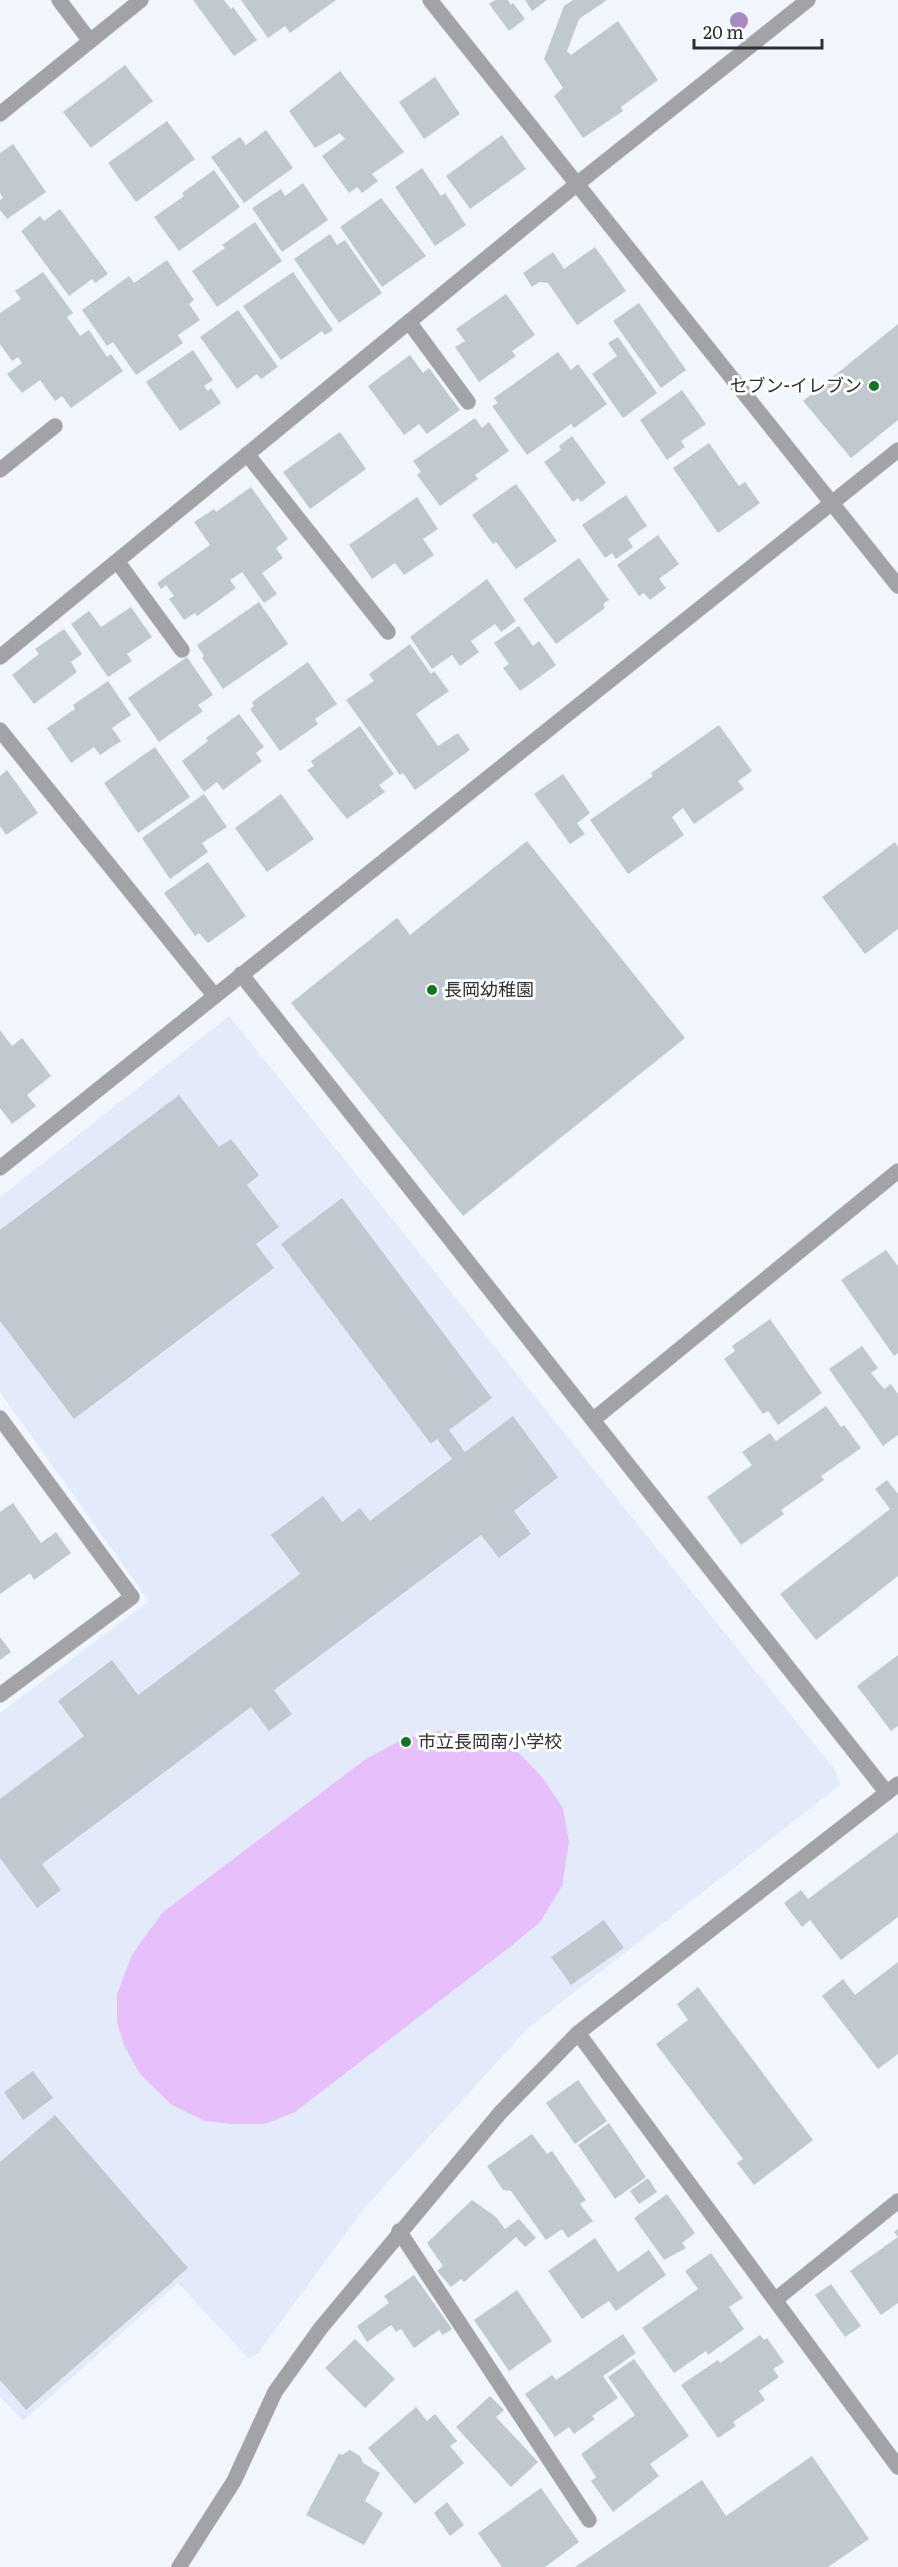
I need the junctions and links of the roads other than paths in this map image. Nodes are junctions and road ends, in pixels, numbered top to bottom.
1 (59, 0) edge
2 (141, 0) edge
3 (430, 0) edge
4 (808, 0) edge
5 (90, 41) junction
6 (0, 114) edge
7 (577, 184) junction
8 (409, 322) junction
9 (468, 402) dead end
10 (55, 426) dead end
11 (898, 450) edge
12 (247, 454) junction
13 (0, 470) edge
14 (832, 504) junction
15 (117, 561) junction
16 (898, 586) edge
17 (388, 632) dead end
18 (182, 650) dead end
19 (0, 657) edge
20 (3, 739) edge
21 (241, 974) junction
22 (214, 995) junction
23 (0, 1168) edge
24 (898, 1171) edge
25 (0, 1418) edge
26 (594, 1419) junction
27 (0, 1695) edge
28 (892, 1788) edge
29 (579, 2033) junction
30 (898, 2201) edge
31 (399, 2231) junction
32 (775, 2300) junction
33 (898, 2468) edge
34 (589, 2520) dead end
35 (179, 2567) edge

1 - 5 street
2 - 5 street
3 - 7 street
4 - 7 street
5 - 6 street
7 - 8 street
7 - 14 street
8 - 9 street
8 - 12 street
10 - 13 street
11 - 14 street
12 - 15 street
12 - 17 street
14 - 16 street
14 - 21 street
15 - 18 street
15 - 19 street
20 - 22 street
21 - 22 street
21 - 26 street
22 - 23 street
24 - 26 street
25 - 27 street
26 - 28 street
28 - 29 street
29 - 31 street
29 - 32 street
30 - 32 street
31 - 34 street
31 - 35 street
32 - 33 street

